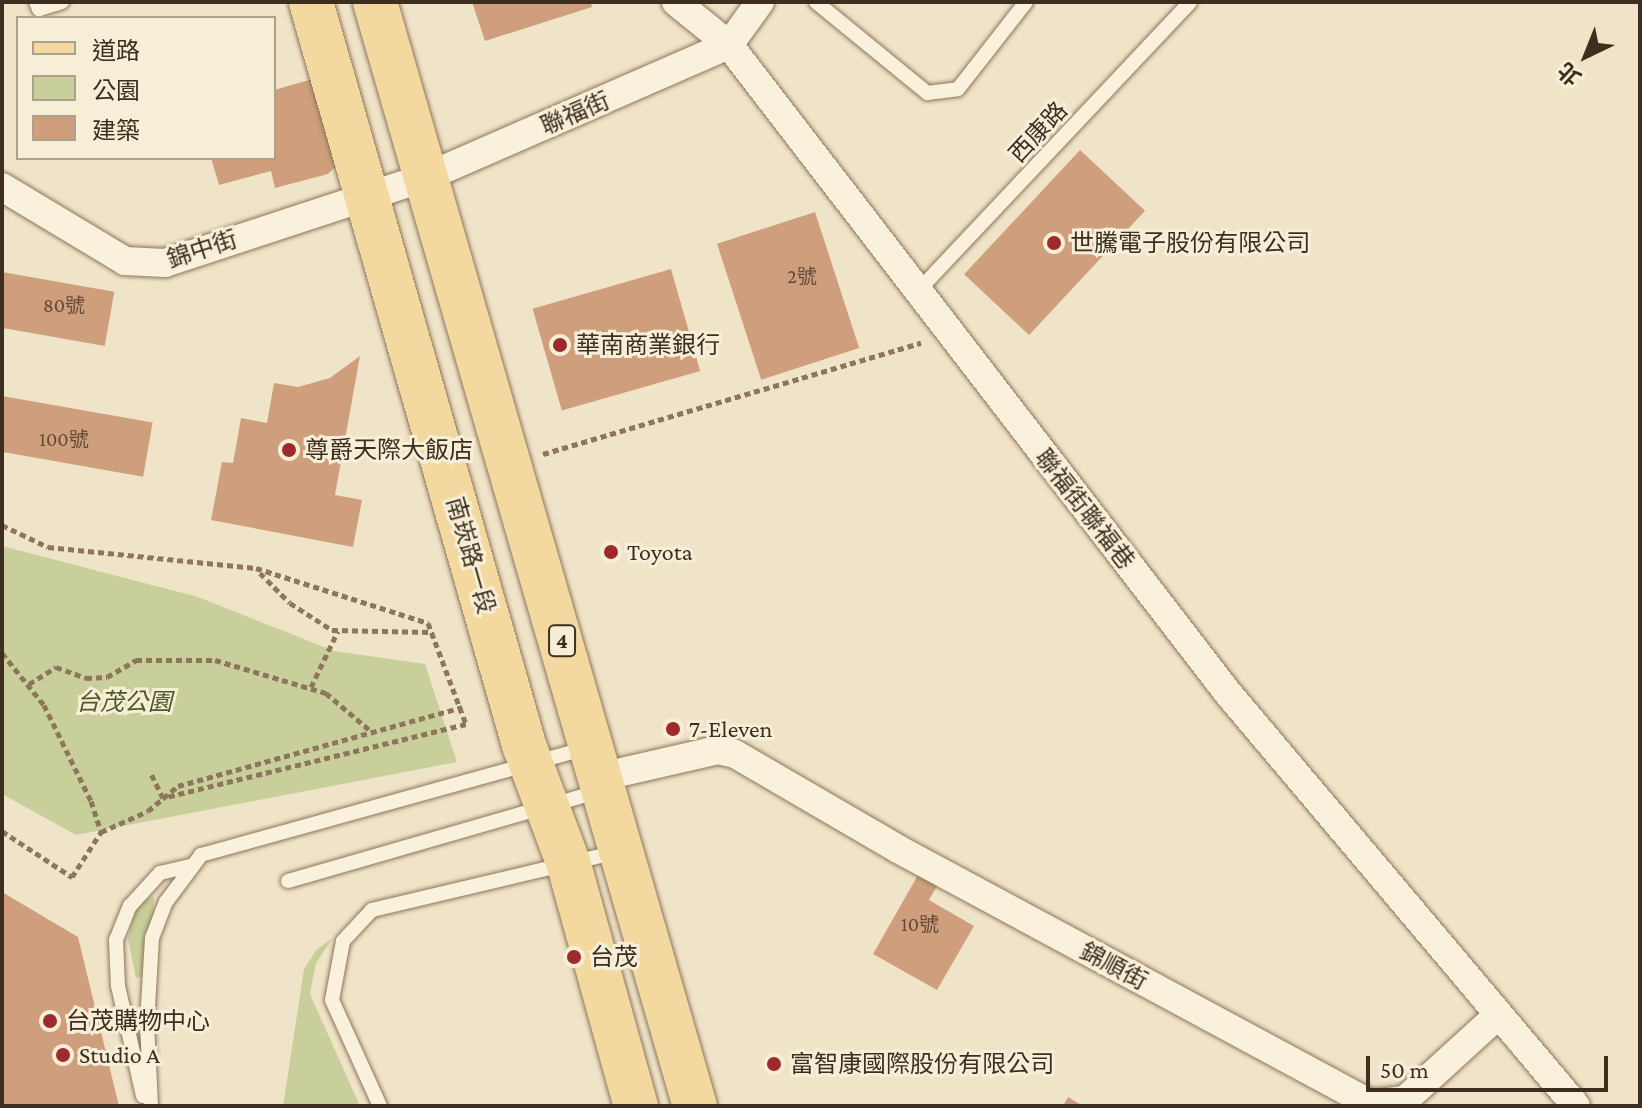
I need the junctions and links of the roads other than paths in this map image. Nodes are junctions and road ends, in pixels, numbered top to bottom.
1 (62, 2) edge
2 (311, 2) edge
3 (375, 2) edge
4 (676, 2) edge
5 (760, 2) edge
6 (816, 2) edge
7 (1026, 2) edge
8 (1190, 2) edge
9 (38, 6) edge
10 (729, 45) junction
11 (424, 178) junction
12 (2, 187) edge
13 (369, 193) junction
14 (917, 292) junction
15 (531, 763) junction
16 (598, 771) junction
17 (620, 851) junction
18 (569, 865) junction
19 (190, 866) junction
20 (288, 881) dead end
21 (1497, 1016) junction
22 (148, 1106) edge
23 (380, 1106) edge
24 (636, 1106) edge
25 (695, 1106) edge
26 (1576, 1106) edge

1 - 9 lane
2 - 13 main road, 南崁路一段
3 - 11 main road, 4
4 - 10 street, 聯福街聯福巷
5 - 10 street
6 - 7 lane
8 - 14 lane, 西康路
10 - 11 street, 聯福街
10 - 14 street, 聯福街聯福巷
11 - 13 street, 聯福街
11 - 16 main road, 4
12 - 13 street, 錦中街
13 - 15 main road, 南崁路一段
14 - 21 street, 聯福街聯福巷
15 - 16 lane
15 - 18 main road, 南崁路一段
15 - 19 lane
16 - 17 main road, 4
16 - 20 lane
16 - 21 street, 錦順街
17 - 18 lane
17 - 25 main road, 4
18 - 23 lane
18 - 24 main road, 南崁路一段
19 - 22 lane
19 - 22 lane
21 - 26 street

